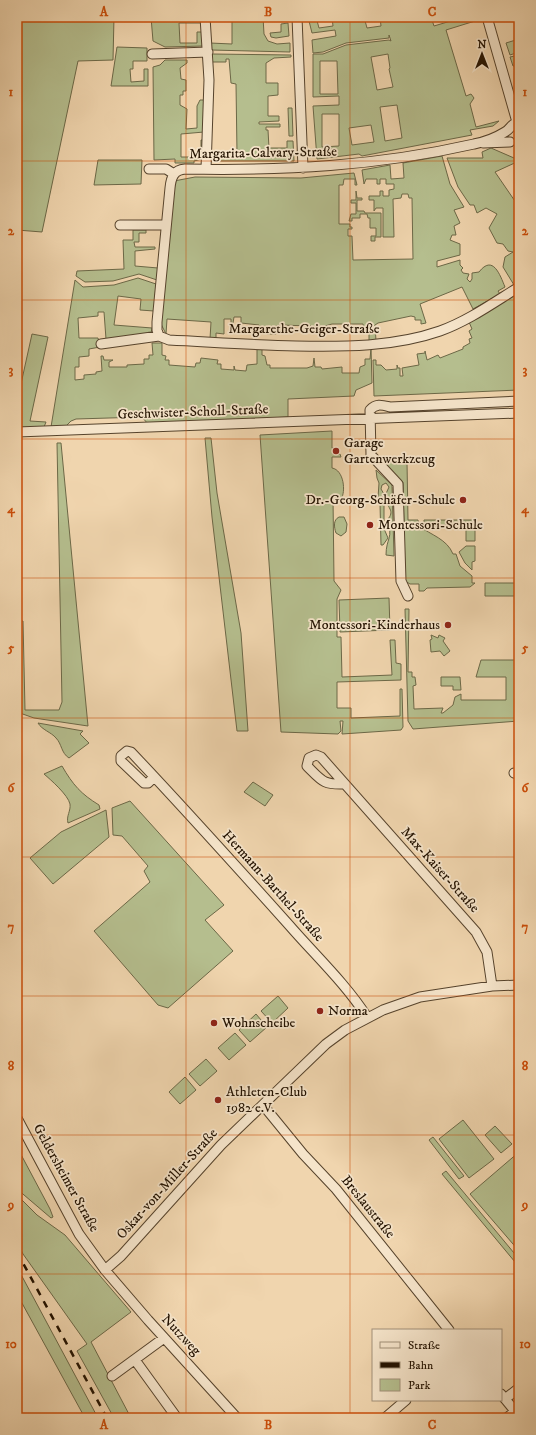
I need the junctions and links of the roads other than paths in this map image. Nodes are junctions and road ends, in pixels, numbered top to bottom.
1 (205, 17) edge
2 (297, 17) edge
3 (487, 17) edge
4 (208, 52) junction
5 (152, 54) dead end
6 (518, 122) edge
7 (508, 130) junction
8 (476, 143) junction
9 (515, 144) edge
10 (303, 168) junction
11 (149, 169) dead end
12 (206, 169) junction
13 (174, 174) junction
14 (120, 225) dead end
15 (166, 225) junction
16 (519, 287) edge
17 (159, 336) junction
18 (101, 344) dead end
19 (519, 401) edge
20 (519, 413) edge
21 (370, 419) junction
22 (17, 432) edge
23 (408, 596) dead end
24 (154, 777) dead end
25 (345, 784) dead end
26 (519, 985) edge
27 (492, 986) junction
28 (367, 1017) junction
29 (264, 1105) junction
30 (17, 1118) edge
31 (105, 1270) junction
32 (448, 1329) edge
33 (164, 1338) junction
34 (136, 1360) junction
35 (112, 1376) dead end
36 (519, 1388) edge
37 (503, 1396) edge
38 (405, 1401) edge
39 (517, 1413) edge
40 (178, 1418) edge
41 (237, 1418) edge
42 (385, 1418) edge
43 (507, 1418) edge

1 - 4 street
2 - 10 street
3 - 6 street
4 - 5 street
4 - 12 street
6 - 7 street
7 - 8 street
7 - 9 street
8 - 9 street
8 - 10 street, Margarita-Calvary-Straße
10 - 12 street, Margarita-Calvary-Straße
11 - 13 street, Margarita-Calvary-Straße
12 - 13 street, Margarita-Calvary-Straße
13 - 15 street
14 - 15 street
15 - 17 street
16 - 17 street, Margarethe-Geiger-Straße
17 - 18 street, Margarethe-Geiger-Straße
19 - 21 street
20 - 21 street, Geschwister-Scholl-Straße
21 - 22 street, Geschwister-Scholl-Straße
21 - 23 street
24 - 28 street, Hermann-Barthel-Straße
25 - 27 street, Max-Kaiser-Straße
26 - 27 street, Oskar-von-Miller-Straße
27 - 28 street, Oskar-von-Miller-Straße
28 - 29 street, Oskar-von-Miller-Straße
29 - 31 street, Oskar-von-Miller-Straße
29 - 32 street, Breslaustraße
30 - 31 street, Geldersheimer Straße
31 - 33 street, Nutzweg
33 - 34 street
33 - 41 street, Nutzweg
34 - 35 street
34 - 40 street
36 - 37 street
37 - 39 street
38 - 42 street
39 - 43 street

